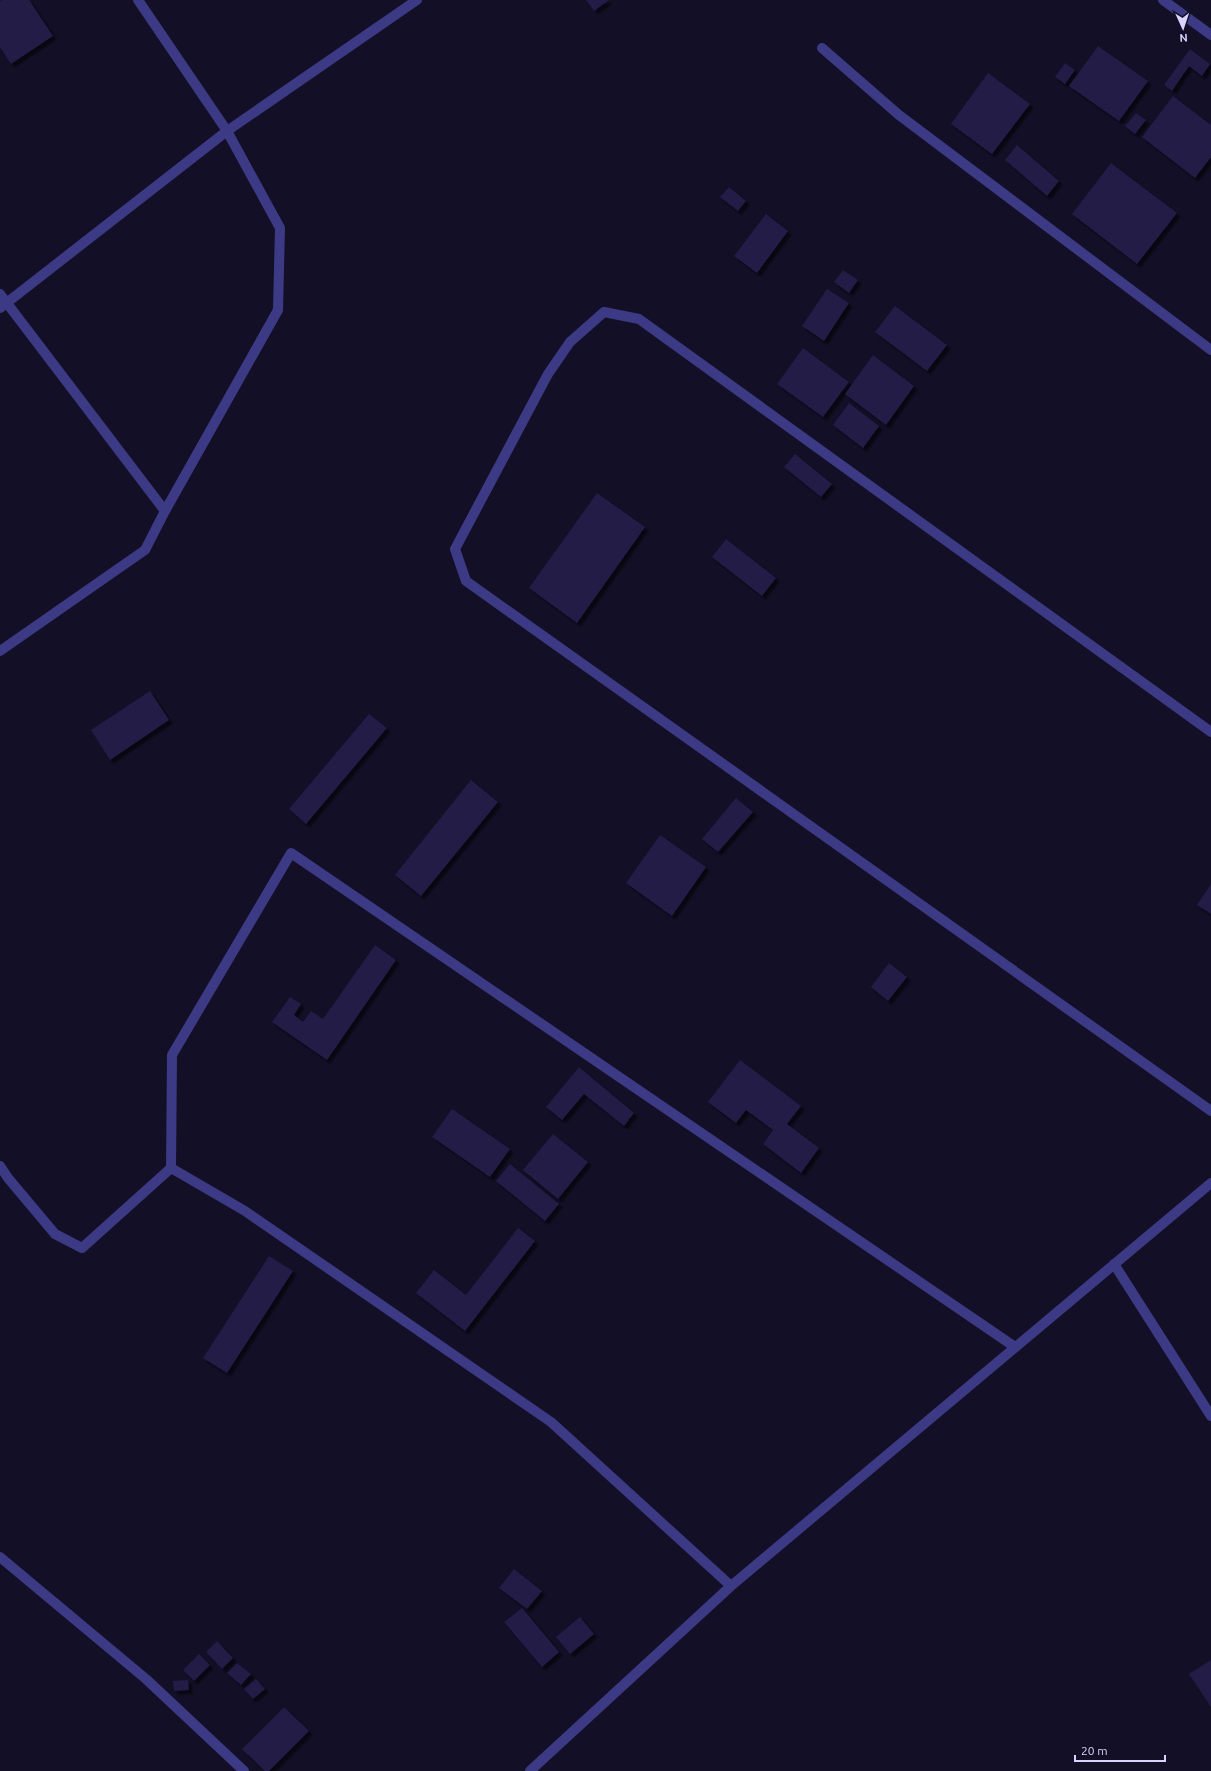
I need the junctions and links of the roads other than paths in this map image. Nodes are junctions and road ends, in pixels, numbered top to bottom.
1 (138, 0) edge
2 (418, 0) edge
3 (1162, 0) edge
4 (1211, 35) edge
5 (822, 48) dead end
6 (227, 131) junction
7 (0, 294) edge
8 (3, 306) edge
9 (1211, 350) edge
10 (165, 511) junction
11 (0, 651) edge
12 (1211, 732) edge
13 (1211, 1111) edge
14 (0, 1166) edge
15 (171, 1168) junction
16 (1211, 1183) edge
17 (1114, 1264) junction
18 (1015, 1347) junction
19 (1211, 1416) edge
20 (0, 1557) edge
21 (731, 1586) junction
22 (244, 1771) edge
23 (530, 1771) edge

1 - 6 street
2 - 6 street
3 - 4 street
5 - 9 street
6 - 8 street
6 - 10 street
7 - 8 street
8 - 10 street
10 - 11 street
12 - 13 street
14 - 15 street
15 - 18 street
15 - 21 street
16 - 17 street
17 - 18 street
17 - 19 street
18 - 21 street
20 - 22 street
21 - 23 street

